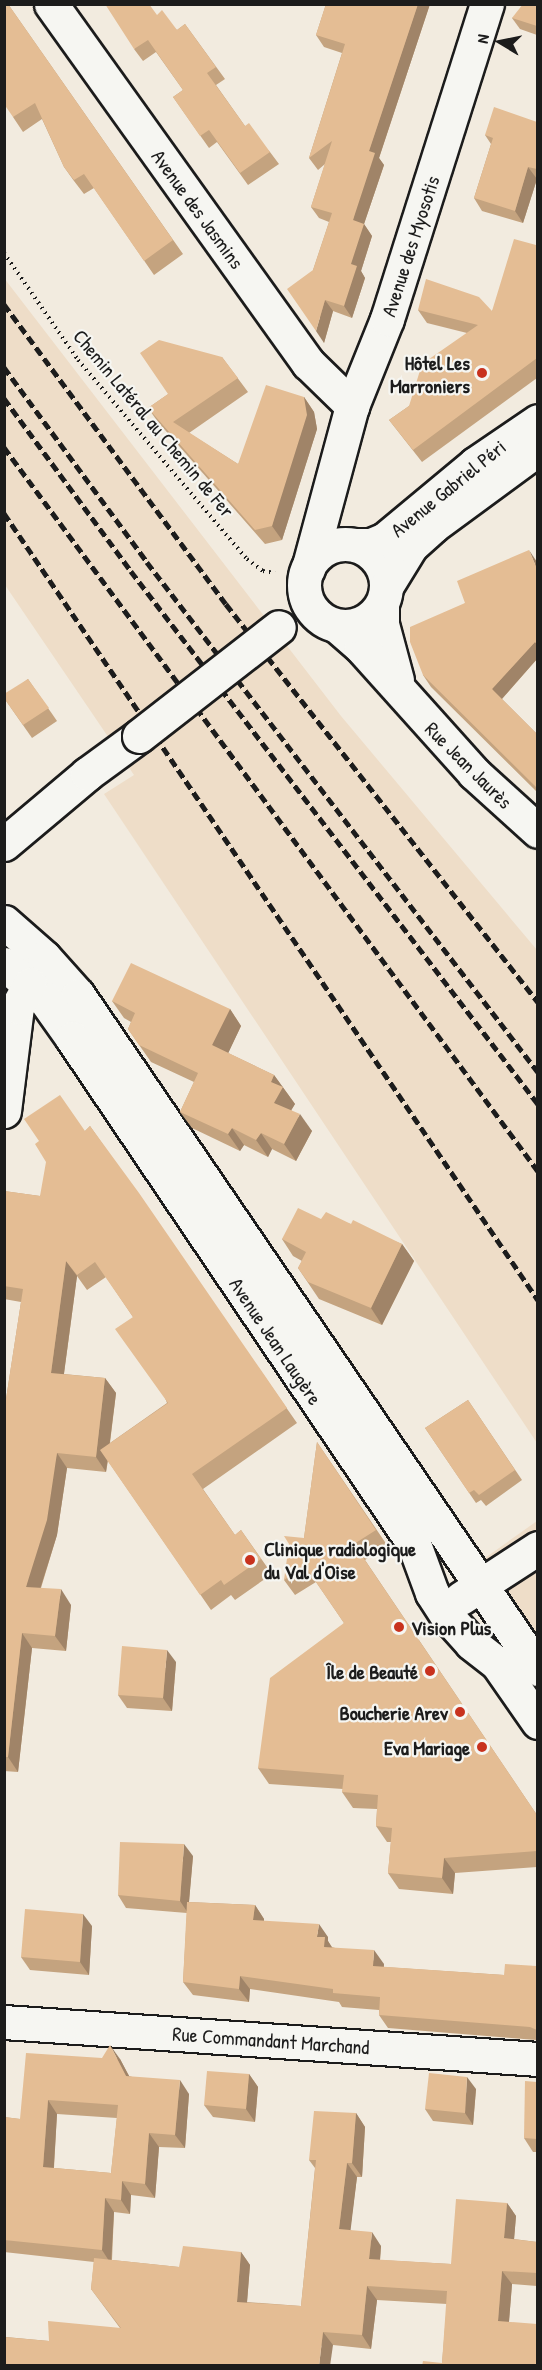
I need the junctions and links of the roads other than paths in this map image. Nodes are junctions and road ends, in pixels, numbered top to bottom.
1 (51, 4) edge
2 (487, 4) edge
3 (352, 406) junction
4 (537, 420) edge
5 (537, 449) edge
6 (332, 486) junction
7 (347, 545) junction
8 (307, 583) junction
9 (384, 595) junction
10 (337, 626) junction
11 (403, 695) junction
12 (87, 774) junction
13 (4, 813) edge
14 (537, 831) edge
15 (4, 844) edge
16 (4, 922) edge
17 (4, 964) edge
18 (30, 984) junction
19 (4, 1111) edge
20 (533, 1560) edge
21 (481, 1587) junction
22 (442, 1608) junction
23 (537, 1669) edge
24 (537, 1722) edge
25 (4, 2022) edge
26 (537, 2059) edge

1 - 3 street, Avenue des Jasmins
2 - 3 street, Avenue des Myosotis
3 - 6 street, Avenue des Myosotis
4 - 7 street, Avenue Gabriel Péri
5 - 9 street, Avenue Gabriel Péri
6 - 7 street, Avenue des Myosotis
6 - 8 street, Avenue des Myosotis
7 - 8 street
7 - 9 street
8 - 10 street
8 - 12 street, bridge
9 - 10 street
9 - 11 street, Rue Jean Jaurès
10 - 11 street, Rue Jean Jaurès
11 - 14 street, Rue Jean Jaurès
12 - 13 street
12 - 15 street
16 - 21 street, Avenue Jean Laugère
17 - 18 street, Avenue Jean Laugère
18 - 19 street
18 - 22 street, Avenue Jean Laugère
20 - 21 street
21 - 22 street
21 - 23 street, Avenue Jean Laugère
22 - 24 street, Avenue Jean Laugère
25 - 26 street, Rue Commandant Marchand

